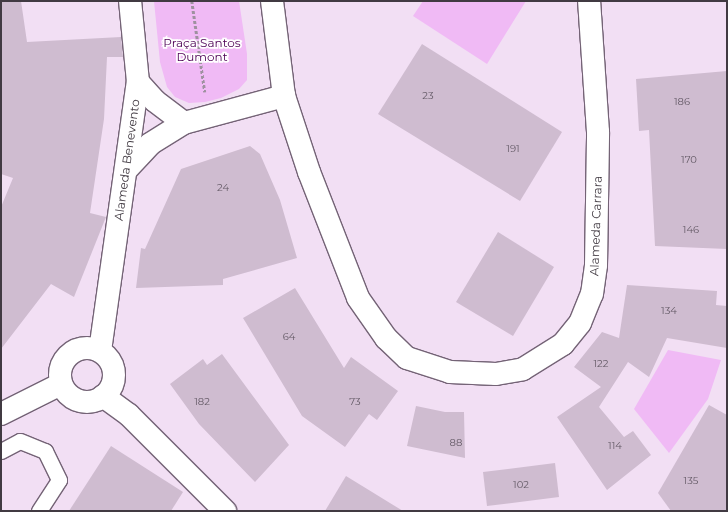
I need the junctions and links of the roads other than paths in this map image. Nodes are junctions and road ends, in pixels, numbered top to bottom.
1 (130, 1) edge
2 (272, 1) edge
3 (589, 1) edge
4 (138, 82) junction
5 (284, 96) junction
6 (184, 123) junction
7 (127, 169) junction
8 (95, 350) junction
9 (64, 388) junction
10 (106, 392) junction
11 (1, 414) edge
12 (1, 450) edge
13 (39, 511) edge
14 (225, 511) edge

1 - 4 street, Alameda Benevento
2 - 5 street, Alameda Carrara
3 - 5 street, Alameda Carrara
4 - 6 street
4 - 7 street, Alameda Benevento
5 - 6 street
6 - 7 street
7 - 8 street, Alameda Benevento
8 - 9 street
8 - 10 street
9 - 10 street
9 - 11 street
10 - 14 street
12 - 13 lane

